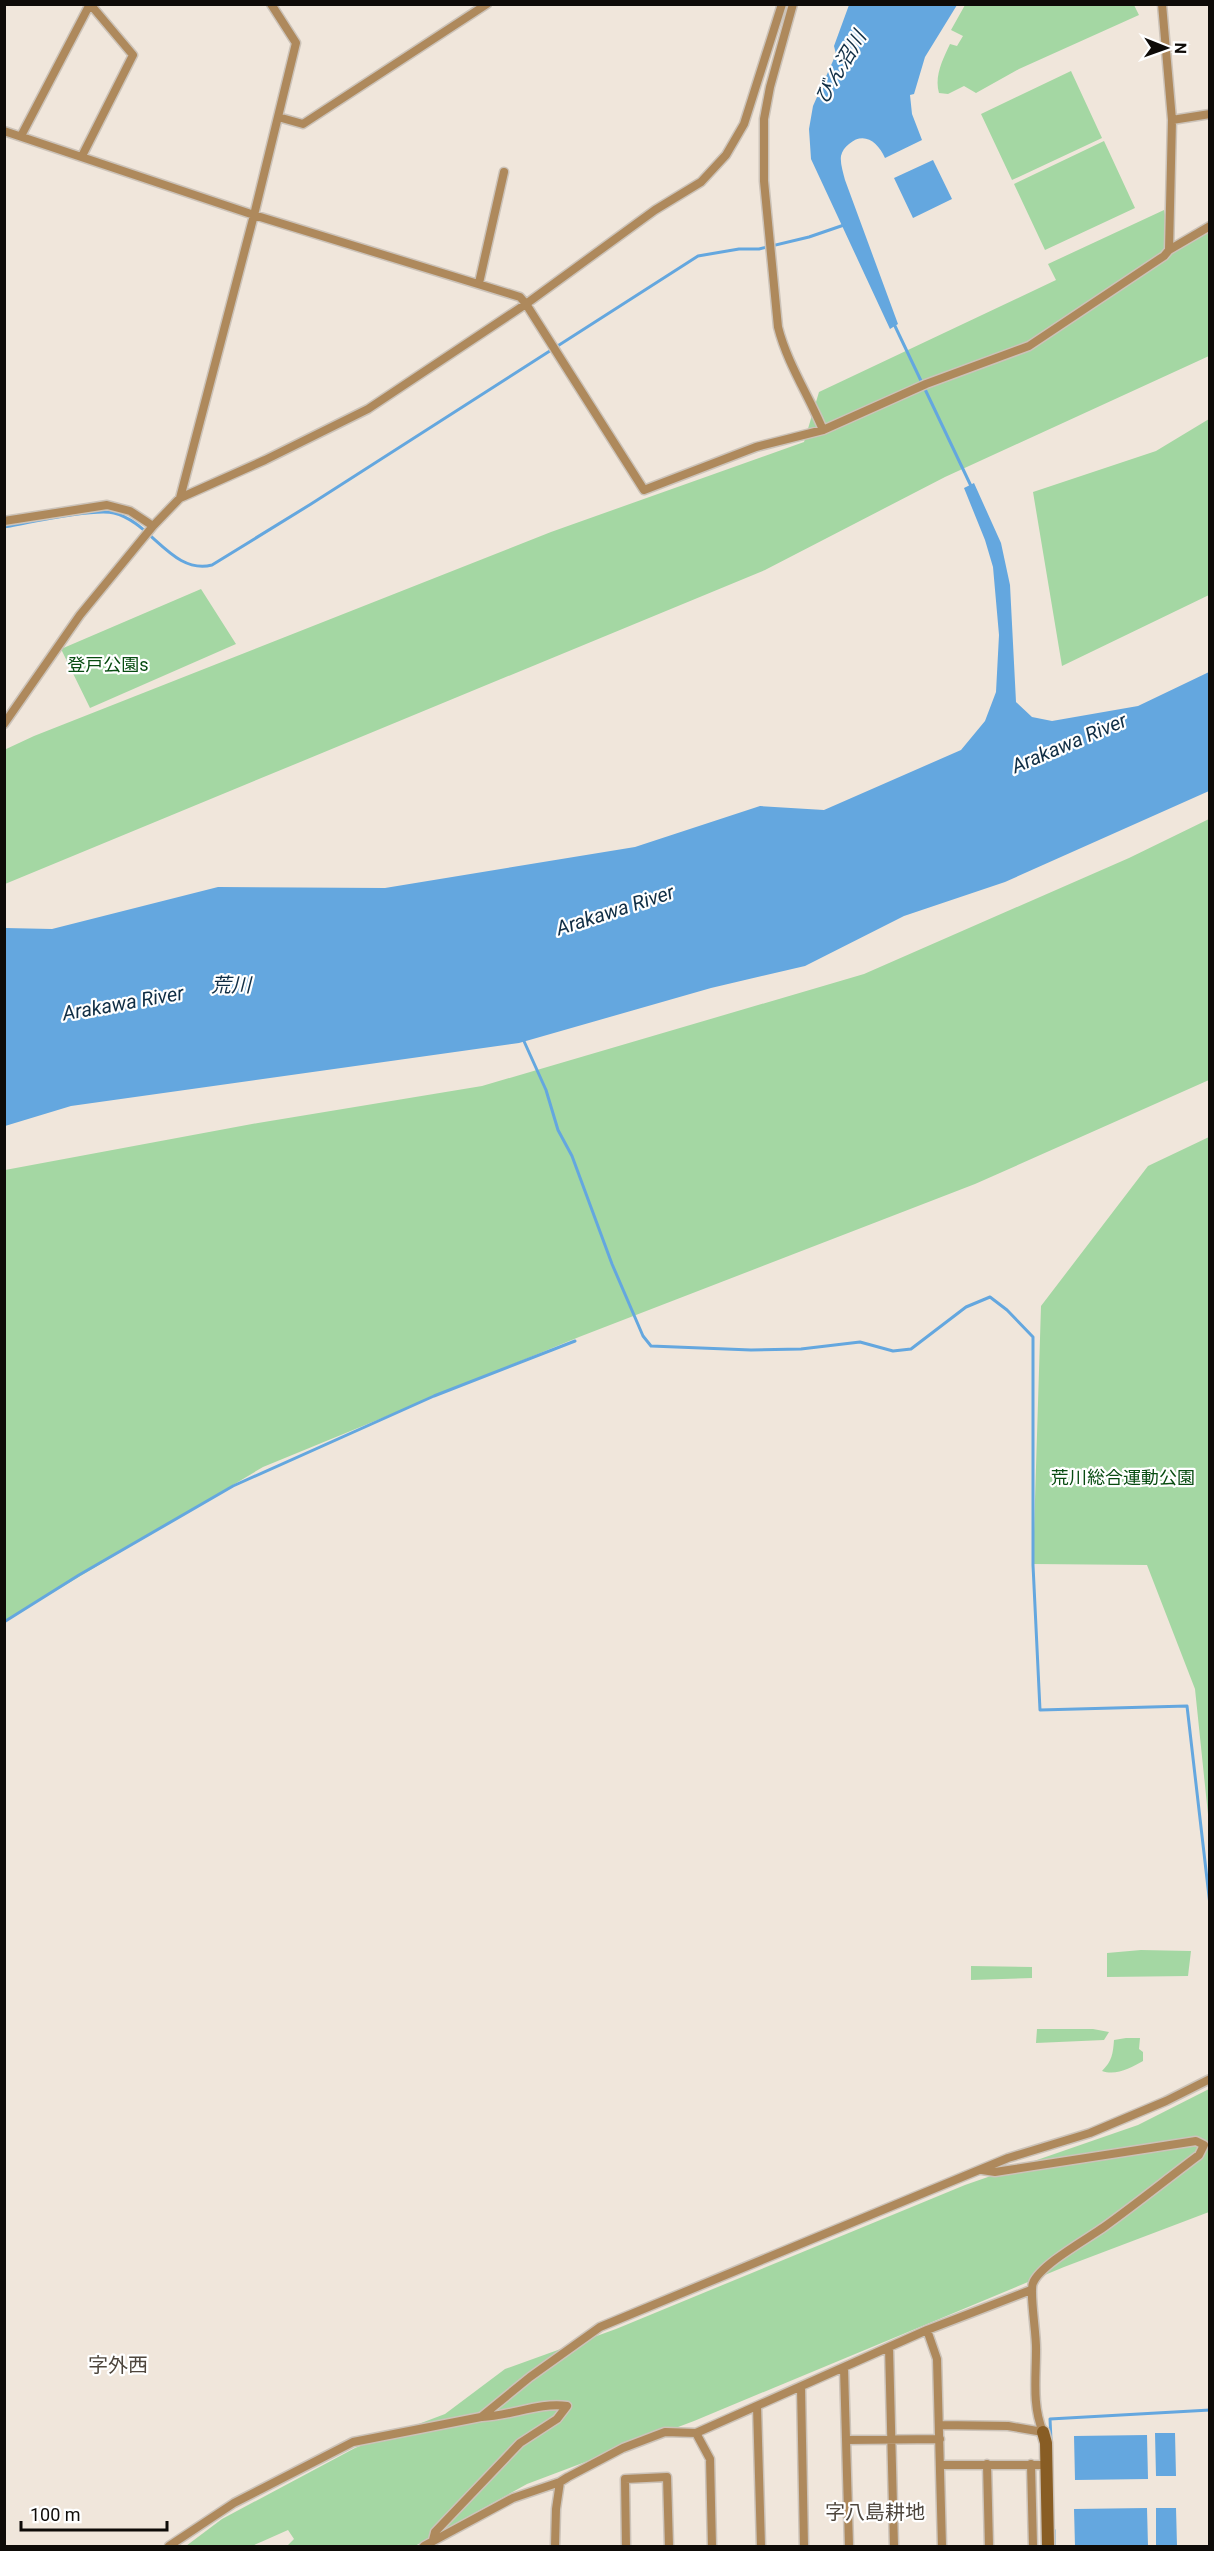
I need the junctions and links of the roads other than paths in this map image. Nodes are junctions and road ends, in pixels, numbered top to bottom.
1 (90, 4) edge
2 (271, 4) edge
3 (487, 4) edge
4 (782, 4) edge
5 (793, 4) edge
6 (1162, 4) edge
7 (1209, 114) edge
8 (278, 117) junction
9 (1172, 120) junction
10 (4, 131) edge
11 (21, 136) junction
12 (82, 156) junction
13 (504, 172) dead end
14 (254, 215) junction
15 (1209, 226) edge
16 (1169, 250) junction
17 (479, 283) junction
18 (526, 304) junction
19 (823, 430) junction
20 (180, 498) junction
21 (4, 521) edge
22 (153, 526) junction
23 (4, 724) edge
24 (1209, 2079) edge
25 (982, 2170) junction
26 (1031, 2290) junction
27 (927, 2330) junction
28 (889, 2347) junction
29 (844, 2368) junction
30 (801, 2387) junction
31 (758, 2406) junction
32 (481, 2417) junction
33 (940, 2425) junction
34 (1043, 2432) junction
35 (696, 2433) junction
36 (940, 2439) junction
37 (847, 2440) junction
38 (891, 2440) junction
39 (987, 2464) junction
40 (1031, 2464) junction
41 (940, 2465) junction
42 (1046, 2465) junction
43 (560, 2482) junction
44 (433, 2540) junction
45 (169, 2547) edge
46 (424, 2547) edge
47 (555, 2547) edge
48 (626, 2547) edge
49 (669, 2547) edge
50 (712, 2547) edge
51 (761, 2547) edge
52 (804, 2547) edge
53 (849, 2547) edge
54 (894, 2547) edge
55 (942, 2547) edge
56 (989, 2547) edge
57 (1033, 2547) edge
58 (1048, 2547) edge

1 - 11 street
1 - 12 street
2 - 8 street
3 - 8 street
4 - 18 street
5 - 19 street
6 - 9 street
7 - 9 street
8 - 14 street
9 - 16 street
10 - 11 street
11 - 12 street
12 - 14 street
13 - 17 street
14 - 17 street
14 - 20 street
15 - 16 street
16 - 19 street
17 - 18 street
18 - 19 street
18 - 20 street
20 - 22 street
21 - 22 street
22 - 23 street
24 - 25 street
25 - 26 street
25 - 32 street
26 - 27 street
26 - 34 street
27 - 28 street
27 - 33 street
28 - 29 street
28 - 38 street
29 - 30 street
29 - 37 street
30 - 31 street
30 - 52 street
31 - 35 street
31 - 51 street
32 - 44 street
32 - 45 street
33 - 34 street
33 - 36 street
34 - 42 street
35 - 43 street
35 - 50 street
36 - 38 street
36 - 41 street
37 - 38 street
37 - 53 street
38 - 54 street
39 - 40 street
39 - 41 street
39 - 56 street
40 - 42 street
40 - 57 street
41 - 55 street
42 - 58 street
43 - 44 street
43 - 47 street
44 - 46 street
48 - 49 street

